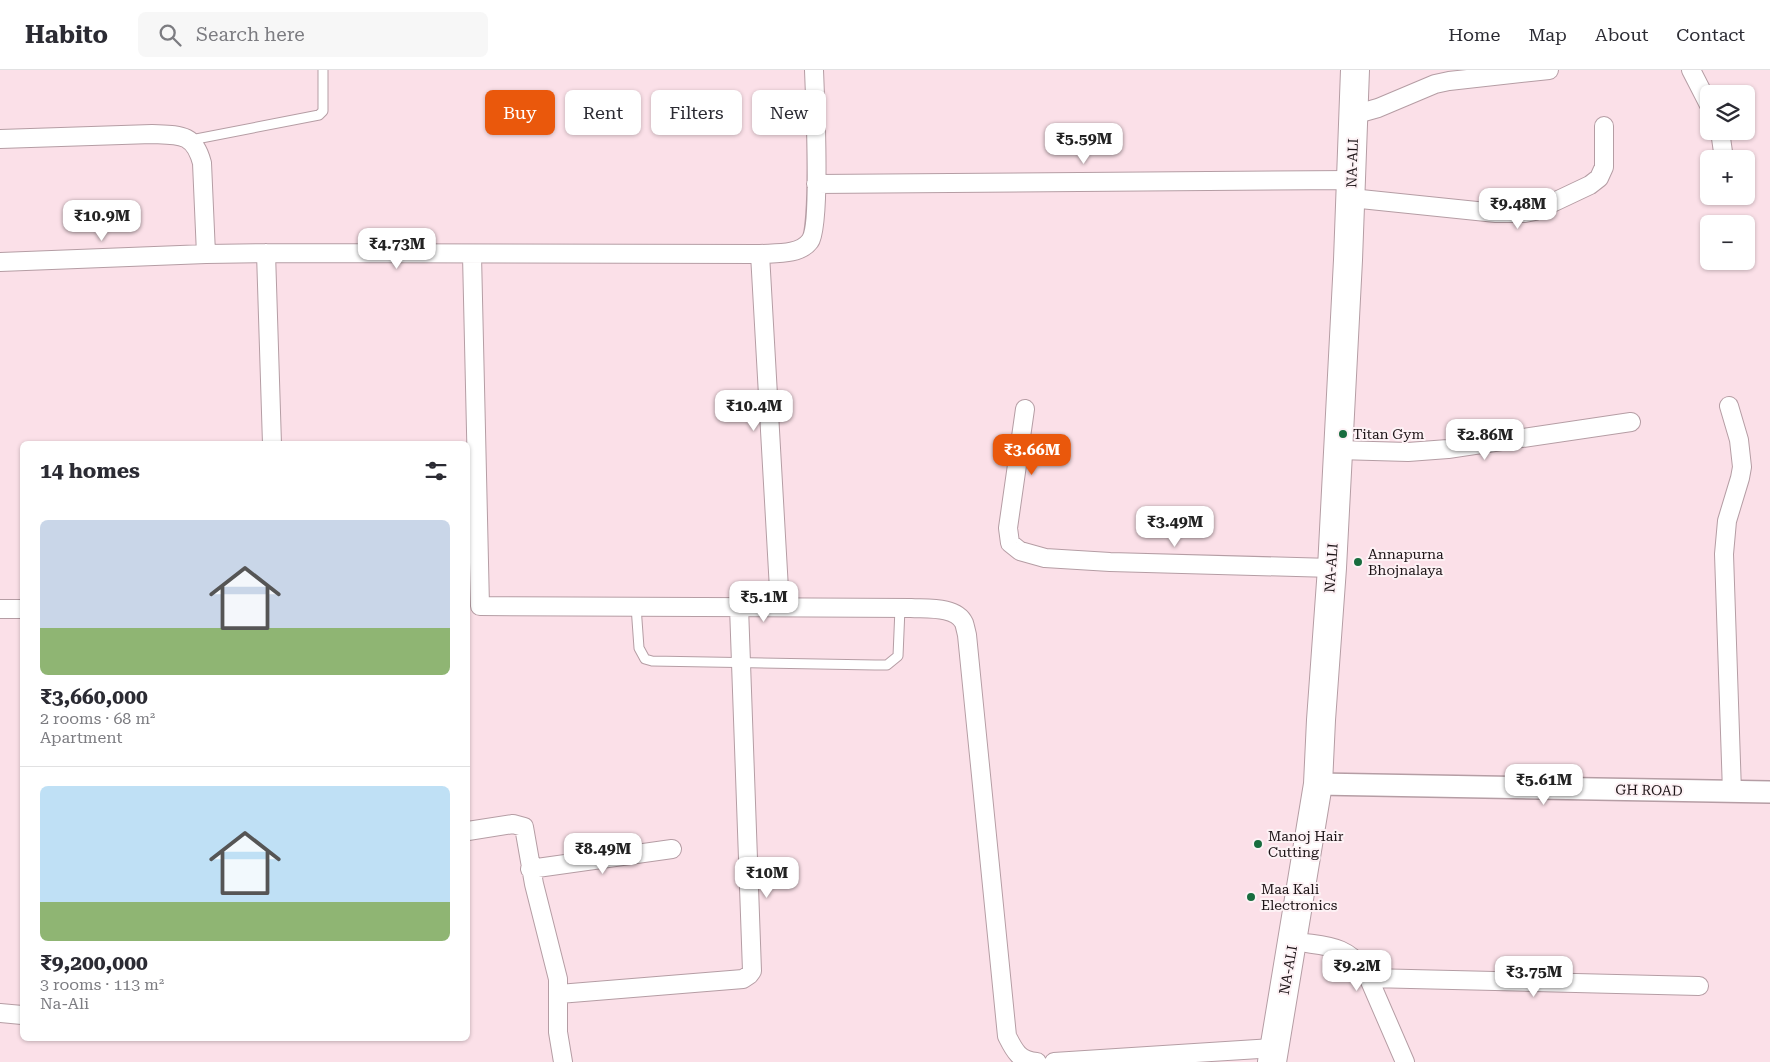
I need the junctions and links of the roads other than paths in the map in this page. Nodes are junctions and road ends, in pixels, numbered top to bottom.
1 (323, 70) edge
2 (814, 70) edge
3 (1355, 70) edge
4 (1549, 70) edge
5 (1690, 70) edge
6 (1700, 88) edge
7 (1354, 115) junction
8 (1604, 126) dead end
9 (0, 139) edge
10 (191, 140) junction
11 (816, 184) junction
12 (1351, 189) junction
13 (266, 253) junction
14 (206, 254) junction
15 (760, 254) junction
16 (472, 255) junction
17 (0, 262) edge
18 (1729, 406) dead end
19 (1025, 409) dead end
20 (1632, 422) dead end
21 (272, 441) edge
22 (1338, 450) junction
23 (1332, 568) junction
24 (474, 606) edge
25 (636, 606) junction
26 (739, 607) junction
27 (780, 607) junction
28 (900, 608) junction
29 (20, 609) edge
30 (0, 610) edge
31 (741, 663) junction
32 (1318, 784) junction
33 (1732, 792) junction
34 (1770, 792) edge
35 (470, 831) edge
36 (672, 849) dead end
37 (530, 868) junction
38 (1293, 941) junction
39 (1369, 978) junction
40 (1699, 986) dead end
41 (560, 994) junction
42 (0, 1013) edge
43 (20, 1015) edge
44 (1273, 1055) edge
45 (563, 1062) edge
46 (1036, 1062) edge
47 (1054, 1062) edge
48 (1404, 1062) edge

1 - 10 lane
2 - 11 street
3 - 7 main road, NA-ALI
4 - 7 street
5 - 6 street
7 - 12 main road, NA-ALI
8 - 12 street
9 - 10 street
10 - 14 street
11 - 12 street
11 - 15 street
12 - 22 main road, NA-ALI
13 - 14 street
13 - 16 street
13 - 21 street
14 - 17 street
15 - 16 street
15 - 27 street
16 - 24 street
18 - 33 street
19 - 23 street
20 - 22 street
22 - 23 main road, NA-ALI
23 - 32 main road, NA-ALI
24 - 25 street
25 - 26 street
25 - 31 lane
26 - 27 street
26 - 31 street
27 - 28 street
28 - 31 lane
28 - 46 street
29 - 30 street
31 - 41 street
32 - 33 street, GH ROAD
32 - 38 main road, NA-ALI
33 - 34 street, GH ROAD
35 - 37 street
36 - 37 street
37 - 41 street
38 - 39 street
38 - 44 main road, NA-ALI
39 - 40 street
39 - 48 street
41 - 45 street
42 - 43 street
44 - 47 street

